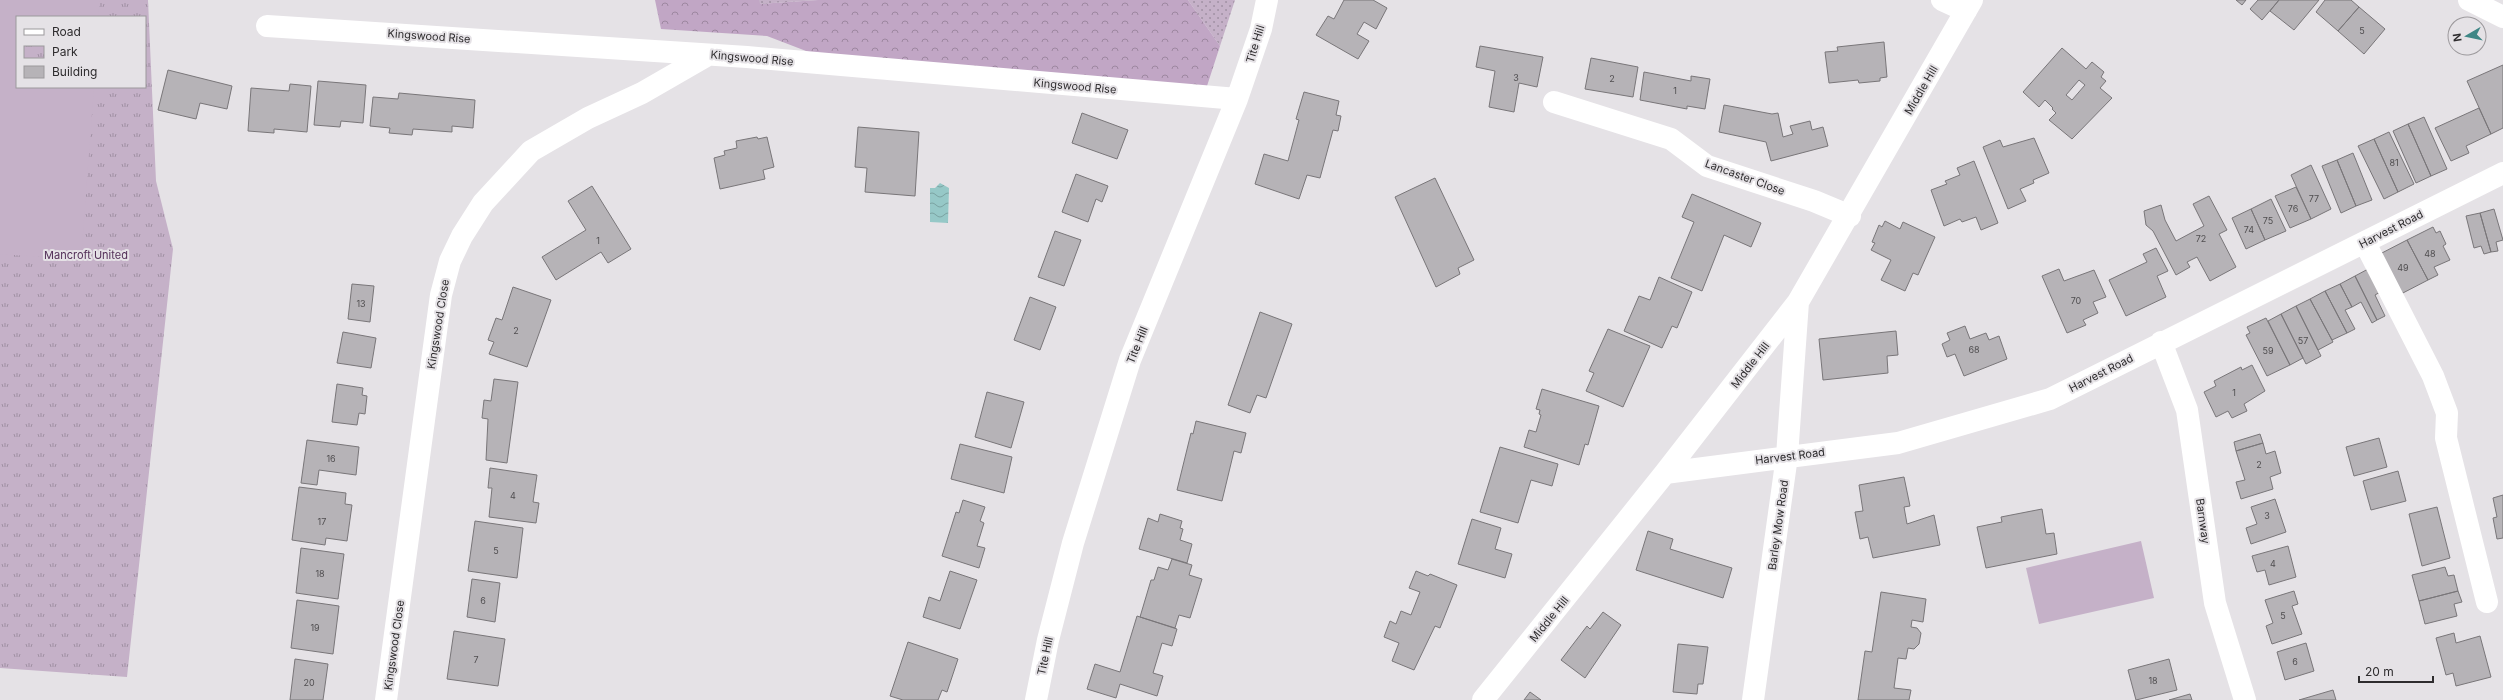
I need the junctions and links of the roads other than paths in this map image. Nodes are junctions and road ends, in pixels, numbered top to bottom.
1 (1267, 0) edge
2 (1942, 0) edge
3 (2469, 0) edge
4 (1969, 5) edge
5 (2503, 17) edge
6 (267, 26) dead end
7 (708, 54) junction
8 (1237, 99) junction
9 (1554, 102) dead end
10 (2503, 173) edge
11 (1850, 216) junction
12 (2365, 243) junction
13 (1798, 302) junction
14 (2161, 342) junction
15 (1787, 456) junction
16 (1665, 473) junction
17 (2487, 602) dead end
18 (386, 700) edge
19 (1036, 700) edge
20 (1484, 700) edge
21 (1753, 700) edge
22 (2246, 700) edge

1 - 8 street, Tite Hill
2 - 4 street
3 - 5 street
4 - 11 street, Middle Hill
6 - 7 street, Kingswood Rise
7 - 8 street, Kingswood Rise
7 - 18 street, Kingswood Close
8 - 19 street, Tite Hill
9 - 11 street, Lancaster Close
10 - 12 street, Harvest Road
11 - 13 street, Middle Hill
12 - 14 street, Harvest Road
12 - 17 street
13 - 15 street, Barley Mow Road
13 - 16 street, Middle Hill
14 - 15 street, Harvest Road
14 - 22 street, Barnway
15 - 16 street, Harvest Road
15 - 21 street, Barley Mow Road
16 - 20 street, Middle Hill

